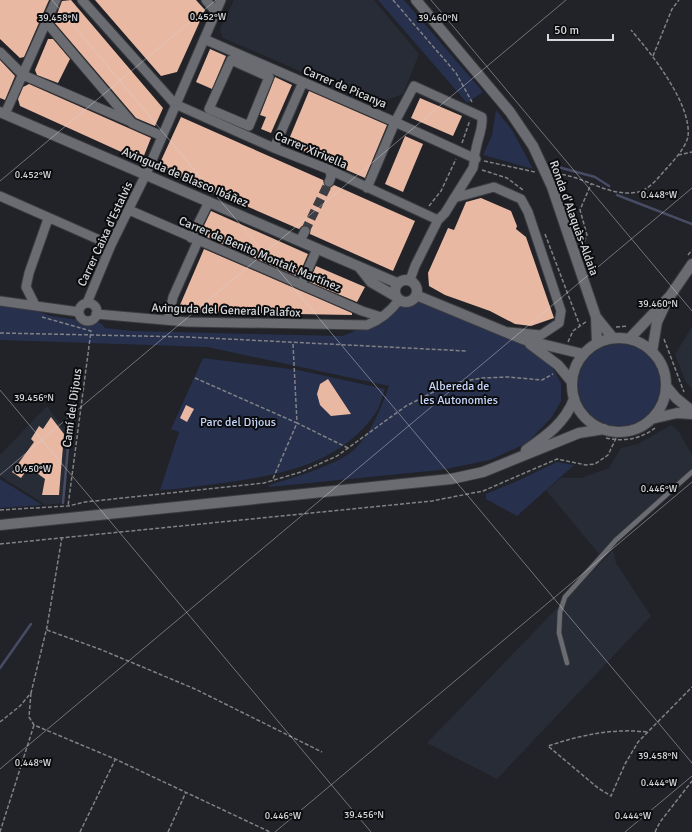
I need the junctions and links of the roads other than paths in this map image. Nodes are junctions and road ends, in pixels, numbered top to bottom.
1 (56, 0) edge
2 (82, 0) edge
3 (206, 0) edge
4 (221, 0) edge
5 (416, 0) edge
6 (216, 12) junction
7 (47, 23) junction
8 (204, 39) junction
9 (0, 52) edge
10 (231, 60) joint
11 (23, 75) junction
12 (303, 82) junction
13 (175, 104) junction
14 (2, 113) edge
15 (395, 122) junction
16 (132, 123) junction
17 (162, 136) junction
18 (274, 148) junction
19 (476, 160) junction
20 (330, 170) junction
21 (146, 174) junction
22 (328, 182) tunnel mouth
23 (367, 188) junction
24 (0, 196) edge
25 (454, 198) junction
26 (209, 202) junction
27 (129, 210) junction
28 (48, 219) junction
29 (438, 220) junction
30 (305, 231) tunnel mouth
31 (195, 239) junction
32 (300, 241) junction
33 (112, 245) junction
34 (317, 249) junction
35 (692, 264) edge
36 (360, 268) junction
37 (410, 280) junction
38 (397, 283) junction
39 (301, 285) junction
40 (416, 295) junction
41 (670, 296) junction
42 (397, 298) junction
43 (0, 301) edge
44 (87, 303) junction
45 (35, 305) junction
46 (360, 310) junction
47 (79, 312) junction
48 (96, 314) junction
49 (382, 317) junction
50 (596, 317) junction
51 (168, 320) junction
52 (356, 325) junction
53 (507, 332) junction
54 (613, 338) junction
55 (628, 339) junction
56 (525, 340) junction
57 (597, 343) junction
58 (652, 352) junction
59 (583, 354) junction
60 (572, 382) junction
61 (666, 386) junction
62 (574, 399) junction
63 (691, 411) edge
64 (651, 419) junction
65 (604, 430) junction
66 (515, 458) junction
67 (692, 472) edge
68 (0, 525) edge
69 (567, 663) dead end

1 - 7 street
2 - 13 street
3 - 6 street
4 - 6 street, Carrer Caixa d'Estalvis
5 - 50 street, Ronda d'Alaquàs-Aldaia
6 - 8 street, Carrer Caixa d'Estalvis
7 - 11 street
7 - 16 street
8 - 12 street, Carrer de Picanya
8 - 13 street, Carrer Caixa d'Estalvis
9 - 11 street
10 - 10 street
11 - 14 street
11 - 16 street
12 - 15 street, Carrer de Picanya
12 - 18 street
13 - 17 street, Carrer Caixa d'Estalvis
13 - 18 street, Carrer Xirivella
14 - 21 street, Avinguda de Blasco Ibáñez
15 - 19 street, Carrer de Picanya
15 - 19 street
15 - 23 street
16 - 17 street
17 - 21 street, Carrer Caixa d'Estalvis
18 - 20 street, Carrer Xirivella
19 - 25 street
20 - 22 street
20 - 23 street, Carrer Xirivella
21 - 26 street, Avinguda de Blasco Ibáñez
21 - 27 street, Carrer Caixa d'Estalvis
23 - 29 street, Carrer Xirivella
24 - 28 street
25 - 29 street
25 - 53 street
26 - 31 street
26 - 32 street, Avinguda de Blasco Ibáñez
27 - 31 street, Carrer de Benito Montalt Martínez
27 - 33 street, Carrer Caixa d'Estalvis
28 - 33 street
28 - 45 street
29 - 37 street
30 - 32 street
31 - 39 street, Carrer de Benito Montalt Martínez
31 - 51 street
32 - 34 street, Avinguda de Blasco Ibáñez
33 - 44 street, Carrer Caixa d'Estalvis
34 - 36 street, Avinguda de Blasco Ibáñez
34 - 39 street
35 - 41 street
36 - 38 street, Avinguda de Blasco Ibáñez
36 - 42 street, Avinguda de Blasco Ibáñez
37 - 38 street
37 - 40 street
38 - 42 street
39 - 46 street, Carrer de Benito Montalt Martínez
40 - 42 street
40 - 53 street
41 - 55 street
41 - 58 street
42 - 49 street, Avinguda del General Palafox
43 - 45 street
44 - 47 street
44 - 48 street
45 - 47 street
46 - 49 street, Carrer de Benito Montalt Martínez
46 - 52 street
47 - 48 street
48 - 51 street, Avinguda del General Palafox
49 - 52 street, Avinguda del General Palafox
50 - 54 street
50 - 57 street
51 - 52 street, Avinguda del General Palafox
53 - 56 street
54 - 55 street
54 - 57 street
55 - 58 street
56 - 59 street
56 - 60 street
57 - 59 street
58 - 61 street
59 - 60 street
60 - 62 street
61 - 63 street
61 - 64 street
62 - 65 street
62 - 66 street
63 - 64 street
64 - 65 street
65 - 66 street
66 - 68 street
67 - 69 lane

